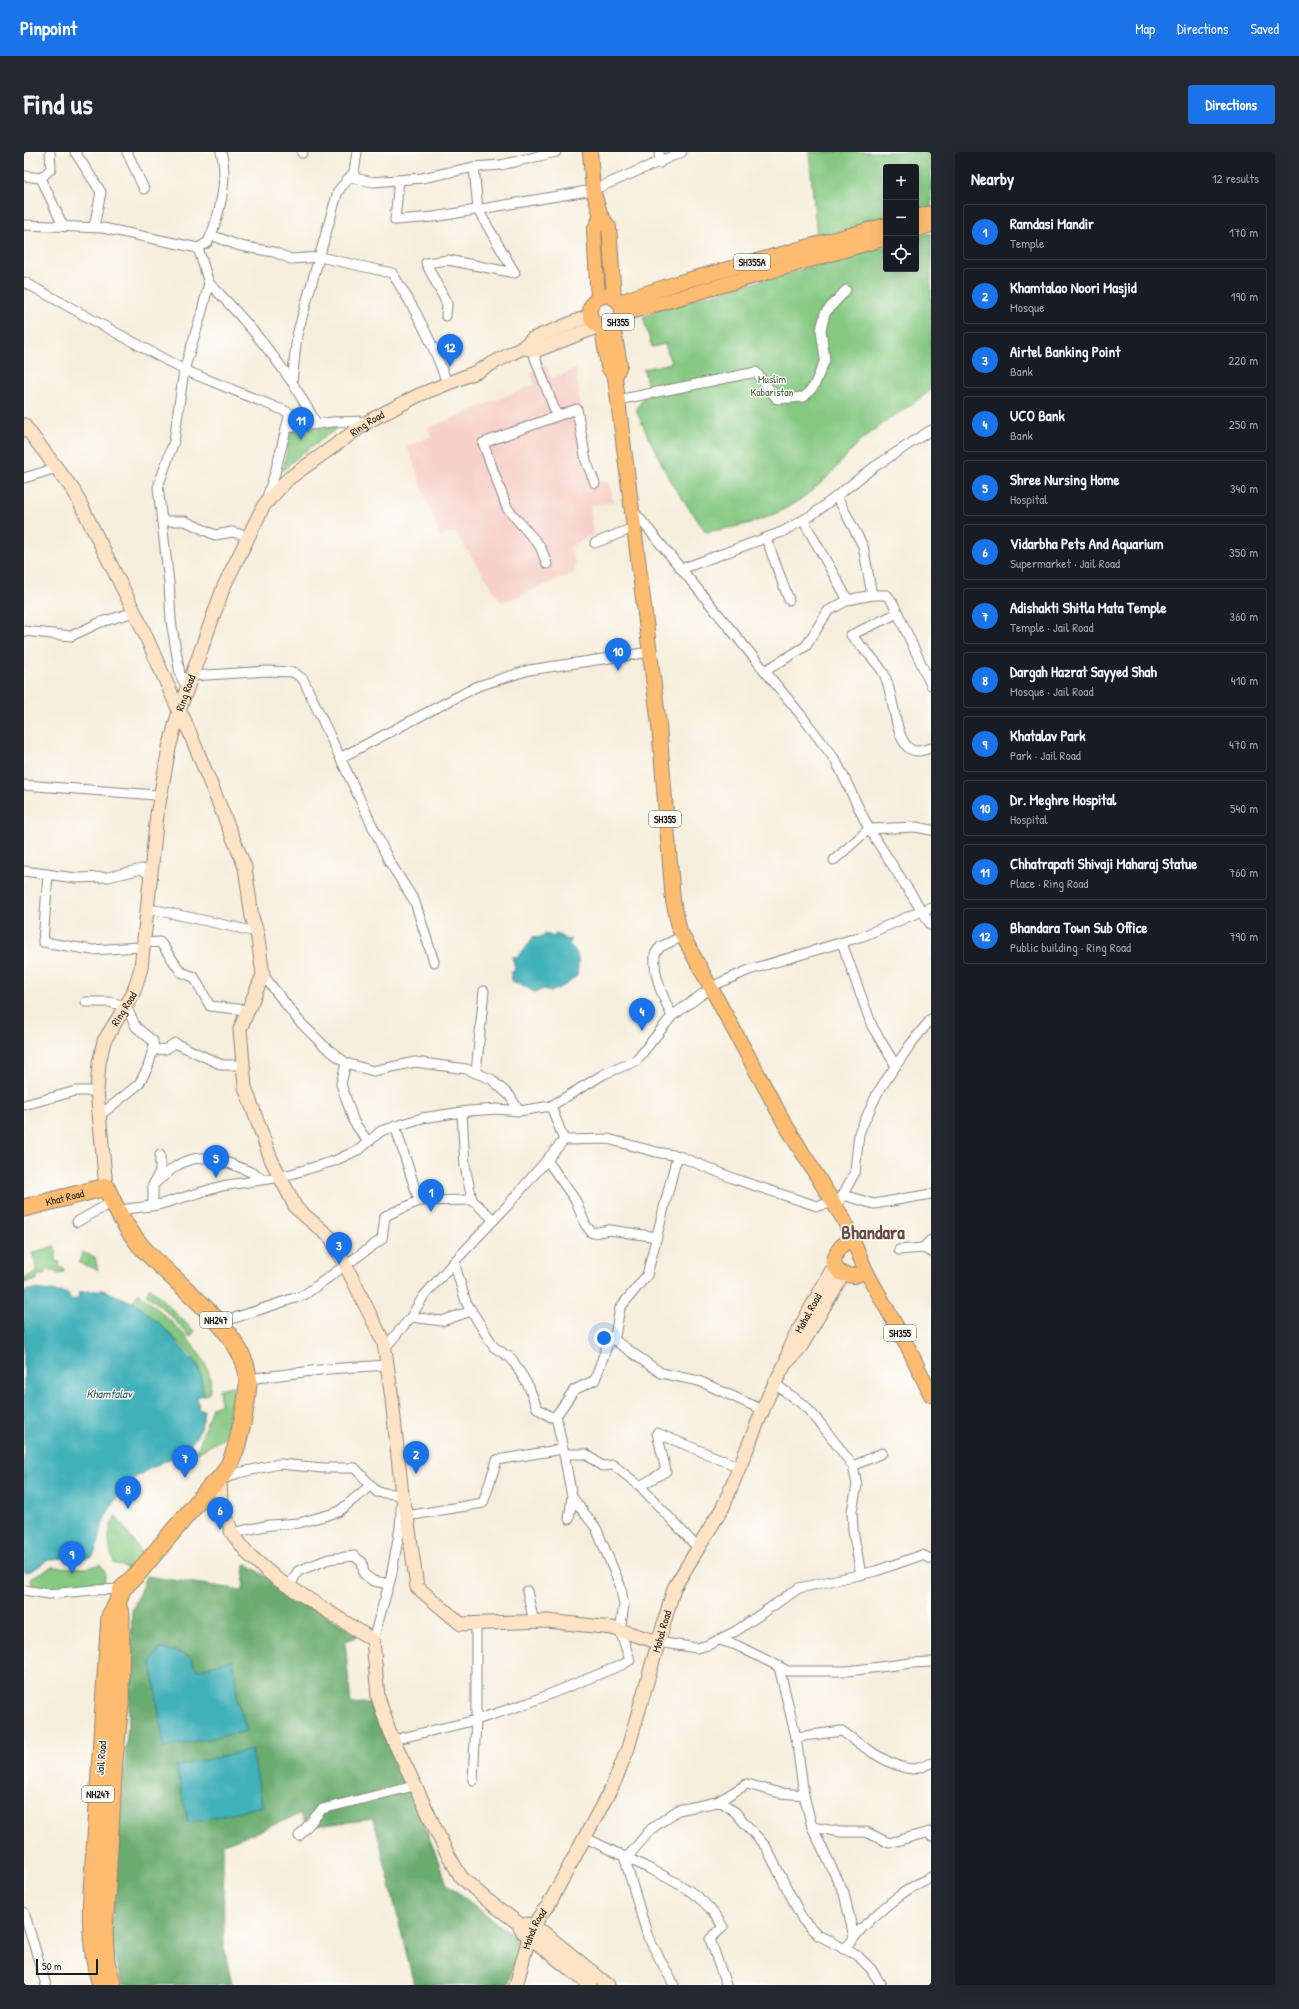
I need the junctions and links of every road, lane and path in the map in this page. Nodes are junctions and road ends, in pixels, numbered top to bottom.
1 (50, 152) edge
2 (75, 152) edge
3 (127, 152) edge
4 (221, 152) edge
5 (357, 152) edge
6 (556, 152) edge
7 (590, 152) edge
8 (659, 152) edge
9 (682, 152) edge
10 (660, 162) junction
11 (474, 167) junction
12 (24, 176) edge
13 (41, 178) junction
14 (350, 178) junction
15 (399, 180) junction
16 (144, 189) dead end
17 (593, 190) junction
18 (478, 210) junction
19 (931, 213) edge
20 (601, 216) junction
21 (919, 216) edge
22 (24, 224) edge
23 (63, 226) junction
24 (883, 226) edge
25 (931, 226) edge
26 (94, 228) junction
27 (919, 229) edge
28 (212, 235) junction
29 (883, 239) edge
30 (198, 248) junction
31 (320, 257) junction
32 (787, 259) junction
33 (24, 282) edge
34 (209, 283) junction
35 (846, 290) dead end
36 (598, 298) junction
37 (619, 305) junction
38 (446, 316) dead end
39 (600, 324) junction
40 (527, 349) junction
41 (184, 370) junction
42 (292, 382) junction
43 (447, 383) junction
44 (618, 400) junction
45 (557, 416) junction
46 (369, 421) junction
47 (317, 424) junction
48 (286, 428) junction
49 (25, 429) edge
50 (931, 430) edge
51 (57, 468) junction
52 (24, 478) edge
53 (595, 483) dead end
54 (837, 497) junction
55 (264, 506) junction
56 (630, 507) junction
57 (802, 520) junction
58 (162, 521) junction
59 (633, 528) junction
60 (248, 536) junction
61 (766, 538) junction
62 (594, 543) dead end
63 (547, 564) dead end
64 (681, 569) junction
65 (872, 595) junction
66 (789, 600) dead end
67 (848, 600) junction
68 (135, 612) junction
69 (898, 613) junction
70 (24, 631) edge
71 (650, 652) junction
72 (765, 671) junction
73 (191, 676) junction
74 (931, 685) edge
75 (187, 689) junction
76 (179, 711) junction
77 (931, 748) edge
78 (340, 758) junction
79 (24, 784) edge
80 (160, 798) junction
81 (869, 829) junction
82 (931, 830) edge
83 (834, 860) dead end
84 (24, 871) edge
85 (48, 874) junction
86 (151, 877) junction
87 (931, 907) edge
88 (921, 911) junction
89 (147, 912) junction
90 (931, 925) edge
91 (256, 932) junction
92 (683, 936) junction
93 (144, 943) junction
94 (842, 943) junction
95 (434, 962) dead end
96 (263, 975) junction
97 (711, 988) junction
98 (484, 991) dead end
99 (86, 1002) dead end
100 (126, 1006) junction
101 (247, 1010) junction
102 (672, 1016) junction
103 (931, 1019) edge
104 (154, 1049) junction
105 (346, 1063) junction
106 (243, 1065) junction
107 (896, 1066) junction
108 (476, 1074) junction
109 (98, 1091) junction
110 (24, 1105) edge
111 (551, 1106) junction
112 (519, 1111) junction
113 (462, 1112) junction
114 (99, 1116) junction
115 (395, 1126) junction
116 (564, 1140) junction
117 (368, 1142) junction
118 (160, 1155) dead end
119 (679, 1156) junction
120 (547, 1160) junction
121 (281, 1177) junction
122 (263, 1179) junction
123 (153, 1185) junction
124 (109, 1194) junction
125 (931, 1194) edge
126 (838, 1199) junction
127 (472, 1200) junction
128 (419, 1202) junction
129 (153, 1206) junction
130 (24, 1208) edge
131 (121, 1217) junction
132 (494, 1220) junction
133 (77, 1222) dead end
134 (657, 1237) junction
135 (852, 1239) junction
136 (931, 1240) edge
137 (898, 1250) dead end
138 (927, 1250) edge
139 (454, 1262) junction
140 (346, 1266) junction
141 (839, 1270) junction
142 (866, 1271) junction
143 (471, 1311) junction
144 (411, 1316) junction
145 (219, 1323) junction
146 (610, 1337) junction
147 (384, 1348) junction
148 (387, 1365) junction
149 (248, 1379) junction
150 (775, 1384) junction
151 (931, 1395) edge
152 (763, 1410) junction
153 (556, 1416) junction
154 (564, 1452) junction
155 (882, 1453) dead end
156 (853, 1466) junction
157 (739, 1467) junction
158 (220, 1480) junction
159 (371, 1485) junction
160 (640, 1486) junction
161 (402, 1495) junction
162 (572, 1497) junction
163 (407, 1516) junction
164 (569, 1519) dead end
165 (232, 1533) junction
166 (698, 1547) junction
167 (931, 1559) edge
168 (861, 1575) junction
169 (389, 1584) junction
170 (289, 1587) junction
171 (24, 1590) edge
172 (527, 1591) dead end
173 (120, 1597) junction
174 (534, 1622) junction
175 (476, 1624) junction
176 (620, 1630) junction
177 (373, 1640) junction
178 (719, 1640) junction
179 (658, 1642) junction
180 (931, 1662) edge
181 (779, 1667) junction
182 (476, 1720) junction
183 (796, 1737) junction
184 (393, 1740) junction
185 (931, 1763) edge
186 (473, 1780) dead end
187 (414, 1786) junction
188 (804, 1795) junction
189 (717, 1802) junction
190 (812, 1827) junction
191 (299, 1836) dead end
192 (931, 1836) edge
193 (584, 1837) junction
194 (627, 1858) junction
195 (931, 1877) edge
196 (24, 1912) edge
197 (536, 1935) junction
198 (854, 1937) junction
199 (843, 1949) junction
200 (46, 1985) edge
201 (100, 1985) edge
202 (113, 1985) edge
203 (516, 1985) edge
204 (590, 1985) edge
205 (608, 1985) edge
206 (674, 1985) edge
207 (726, 1985) edge
208 (881, 1985) edge

1 - 13 street
2 - 26 street
3 - 16 street
4 - 28 street
5 - 14 street
6 - 11 street
7 - 17 main road
8 - 10 street
9 - 10 street
10 - 17 street
11 - 15 street
11 - 18 street
12 - 13 street
13 - 23 street
14 - 15 street
14 - 31 street
15 - 18 street
17 - 18 street
17 - 20 main road
18 - 38 street
19 - 21 main road
20 - 36 main road, SH355
20 - 37 main road, SH355
22 - 23 street
23 - 26 street
24 - 32 main road, SH355A
25 - 27 main road
26 - 30 street
28 - 30 street
28 - 31 street
29 - 32 main road, SH355A
30 - 34 street
31 - 42 street
31 - 43 street
32 - 37 main road, SH355A
33 - 41 street
34 - 41 street
34 - 42 street
35 - 44 street
36 - 37 main road, SH355
36 - 39 main road, SH355
37 - 39 main road, SH355
39 - 40 street, Ring Road
39 - 44 main road, SH355
40 - 43 street, Ring Road
40 - 45 street
41 - 48 street
41 - 58 street
42 - 47 street
43 - 46 street, Ring Road
44 - 56 main road, SH355
45 - 53 street
45 - 63 street
46 - 47 street
46 - 55 street, Ring Road
47 - 48 street
48 - 55 street
49 - 51 street
50 - 54 street
51 - 52 street
51 - 68 street
54 - 57 street
54 - 65 street
55 - 60 street, Ring Road
56 - 59 main road, SH355
56 - 64 street
57 - 61 street
57 - 67 street
58 - 60 street
58 - 75 street
59 - 62 street
59 - 71 main road, SH355
60 - 73 street, Ring Road
61 - 64 street
61 - 66 street
64 - 72 street
65 - 67 street
65 - 69 street
67 - 72 street
68 - 70 street
68 - 76 street
69 - 74 street
69 - 77 street
71 - 78 street
71 - 92 main road, SH355
72 - 81 street
73 - 75 street, Ring Road
73 - 78 street
75 - 76 street, Ring Road
76 - 80 street, Ring Road
76 - 91 street
78 - 95 street
79 - 80 street
80 - 86 street, Ring Road
81 - 82 street
81 - 83 street
81 - 88 street
84 - 85 street
85 - 86 street
85 - 93 street
86 - 89 street, Ring Road
87 - 88 street
88 - 90 street
88 - 94 street
89 - 91 street
89 - 93 street, Ring Road
91 - 96 street
92 - 97 main road, SH355
92 - 102 street
93 - 100 street, Ring Road
93 - 101 street
94 - 97 street
94 - 107 street
96 - 101 street
96 - 105 street
97 - 102 street
97 - 126 main road, SH355
98 - 108 street
99 - 100 street
100 - 104 street
100 - 109 street, Ring Road
101 - 106 street
102 - 111 street
103 - 107 street
104 - 106 street
104 - 114 street
105 - 108 street
105 - 117 street
106 - 121 street
107 - 126 street
108 - 112 street
109 - 110 street
109 - 114 street, Ring Road
111 - 112 street
111 - 116 street
112 - 113 street
113 - 115 street
113 - 127 street
114 - 124 street, Ring Road
115 - 117 street
115 - 128 street
116 - 119 street
116 - 120 street
117 - 121 street
118 - 123 street
119 - 126 street
119 - 134 street
120 - 132 street
120 - 134 street
121 - 122 street
121 - 140 street
122 - 123 street
122 - 129 street
123 - 129 street
124 - 130 highway, Khat Road
124 - 131 highway, NH247
124 - 133 street
125 - 126 street
126 - 135 main road, SH355
127 - 128 street
127 - 132 street
128 - 140 street
129 - 131 street
131 - 145 highway, NH247
132 - 139 street
134 - 146 street
135 - 141 main road
135 - 142 main road, SH355
136 - 138 street
137 - 138 street
139 - 143 street
139 - 144 street
140 - 145 street
140 - 147 street
141 - 142 main road
141 - 150 street, Mahal Road
142 - 151 main road, SH355
143 - 144 street
143 - 153 street
144 - 147 street
145 - 149 highway, NH247
146 - 152 street
146 - 153 street
147 - 148 street
148 - 149 street
148 - 161 street
149 - 158 highway, NH247
150 - 152 street, Mahal Road
150 - 156 street
152 - 157 street, Mahal Road
153 - 154 street
154 - 160 street
154 - 162 street
154 - 163 street
155 - 156 street
156 - 168 street
157 - 160 street
157 - 166 street, Mahal Road
158 - 159 street
158 - 165 street
158 - 173 highway, Jail Road / NH247
159 - 161 street
159 - 165 street
160 - 166 street
161 - 163 street
161 - 169 street
162 - 164 street
162 - 176 street
163 - 175 street
165 - 170 street
166 - 179 street, Mahal Road
167 - 168 street
168 - 178 street
169 - 170 street
169 - 177 street
170 - 177 street
171 - 173 street
172 - 174 street
173 - 201 highway, Jail Road / NH247
173 - 202 highway, Jail Road / NH247
174 - 175 street
174 - 176 street
175 - 182 street
176 - 179 street
176 - 182 street
177 - 184 street
178 - 179 street
178 - 181 street
179 - 193 street, Mahal Road
180 - 181 street
181 - 183 street
182 - 184 street
182 - 186 street
183 - 185 street
183 - 188 street
184 - 187 street
187 - 191 street
187 - 197 street
188 - 189 street
188 - 190 street
189 - 194 street
189 - 199 street
190 - 192 street
190 - 198 street
193 - 194 street
193 - 197 street, Mahal Road
194 - 206 street
194 - 207 street
195 - 198 street
196 - 200 street
197 - 203 street, Mahal Road
197 - 204 street
197 - 205 street
198 - 199 street
199 - 208 street

